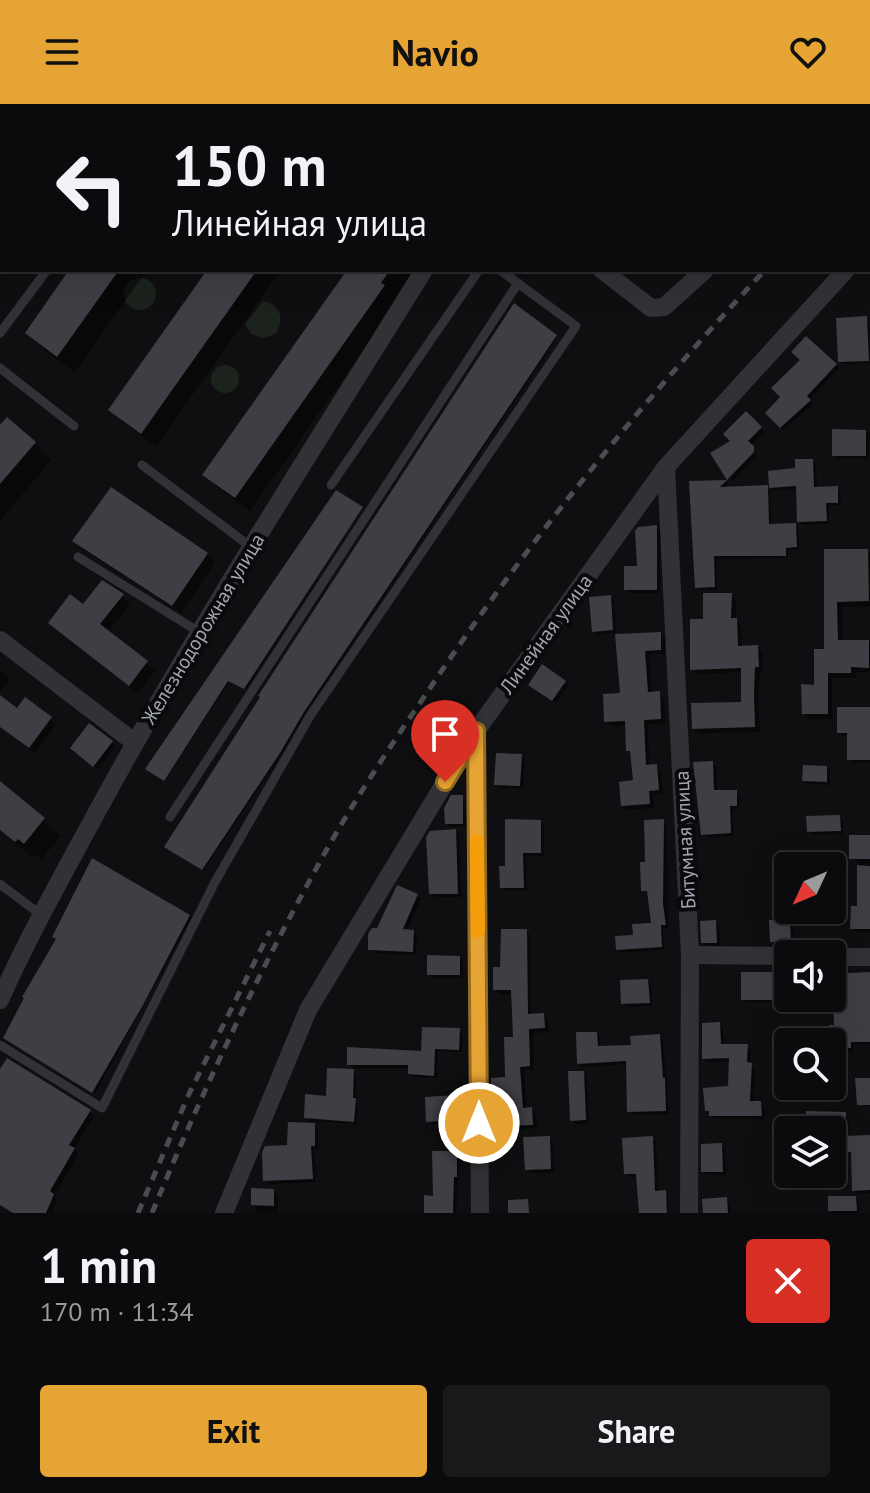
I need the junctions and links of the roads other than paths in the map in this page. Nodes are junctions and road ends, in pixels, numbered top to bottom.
1 (46, 272) edge
2 (423, 272) edge
3 (478, 272) edge
4 (503, 272) edge
5 (605, 272) edge
6 (703, 272) edge
7 (844, 272) edge
8 (518, 283) junction
9 (0, 333) edge
10 (0, 368) edge
11 (74, 426) dead end
12 (142, 465) dead end
13 (666, 467) junction
14 (331, 485) dead end
15 (252, 548) junction
16 (78, 557) dead end
17 (199, 632) junction
18 (0, 640) edge
19 (476, 731) junction
20 (134, 742) junction
21 (170, 817) dead end
22 (4, 887) edge
23 (0, 902) edge
24 (41, 915) junction
25 (690, 955) junction
26 (774, 956) edge
27 (846, 957) edge
28 (870, 957) edge
29 (0, 1000) edge
30 (0, 1045) edge
31 (224, 1213) edge
32 (480, 1213) edge
33 (689, 1213) edge

1 - 9 lane
2 - 15 street, Железнодорожная улица
3 - 14 lane
4 - 8 lane
5 - 6 street
7 - 13 street, Линейная улица
8 - 21 lane
8 - 30 lane
10 - 11 lane
12 - 15 lane
13 - 19 street, Линейная улица
13 - 25 street, Битумная улица
15 - 17 street, Железнодорожная улица
16 - 17 lane
17 - 20 street, Железнодорожная улица
18 - 20 street
19 - 31 street, Линейная улица
19 - 32 street
20 - 24 street, Железнодорожная улица
22 - 23 lane
22 - 24 lane
24 - 29 street, Железнодорожная улица
25 - 26 street
25 - 33 street, Битумная улица
27 - 28 street

